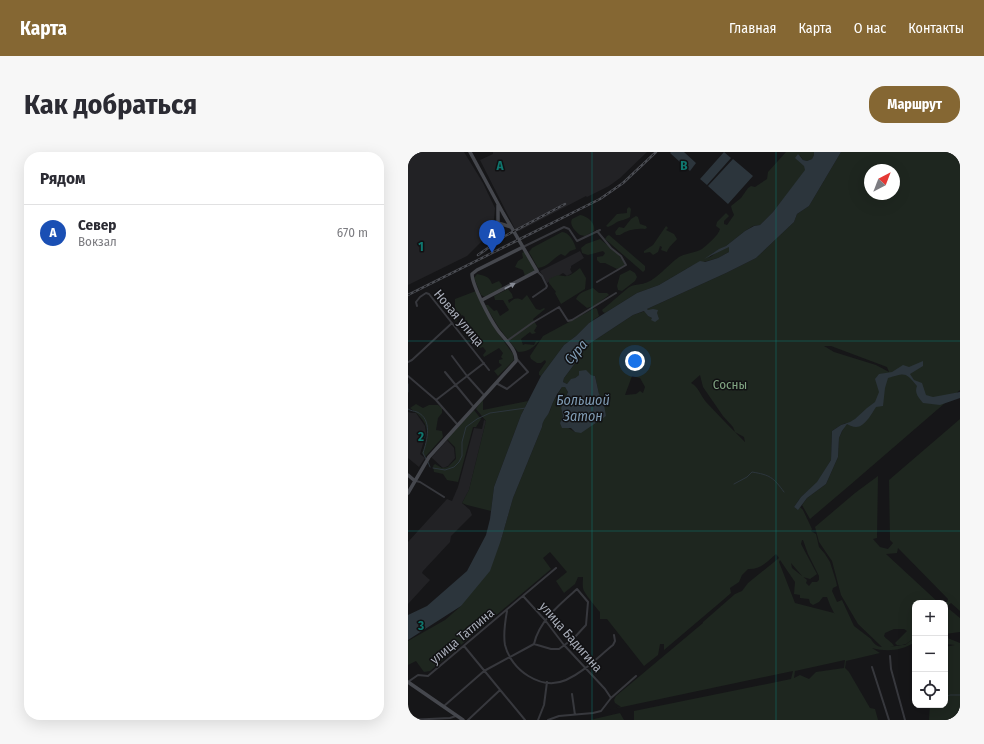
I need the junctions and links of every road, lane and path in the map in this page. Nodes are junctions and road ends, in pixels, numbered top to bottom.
1 (470, 152) edge
2 (498, 205) junction
3 (506, 220) junction
4 (503, 225) junction
5 (511, 228) junction
6 (523, 247) junction
7 (537, 271) junction
8 (597, 282) dead end
9 (616, 293) dead end
10 (533, 297) dead end
11 (482, 300) junction
12 (417, 306) dead end
13 (452, 323) junction
14 (507, 341) junction
15 (452, 356) dead end
16 (516, 360) junction
17 (408, 362) edge
18 (484, 363) junction
19 (489, 370) dead end
20 (445, 372) dead end
21 (408, 376) edge
22 (467, 376) junction
23 (495, 382) junction
24 (456, 385) junction
25 (484, 395) junction
26 (436, 400) junction
27 (474, 406) junction
28 (457, 424) junction
29 (408, 475) edge
30 (415, 481) junction
31 (408, 493) edge
32 (444, 496) dead end
33 (556, 568) dead end
34 (523, 596) junction
35 (507, 610) junction
36 (545, 620) junction
37 (614, 635) dead end
38 (534, 644) junction
39 (564, 644) junction
40 (464, 646) junction
41 (890, 656) dead end
42 (509, 658) junction
43 (872, 667) dead end
44 (586, 668) junction
45 (484, 672) junction
46 (636, 676) dead end
47 (408, 682) edge
48 (547, 682) junction
49 (500, 690) junction
50 (572, 694) dead end
51 (610, 698) junction
52 (444, 706) junction
53 (575, 715) junction
54 (458, 716) junction
55 (408, 720) edge
56 (463, 720) edge
57 (468, 720) edge
58 (525, 720) edge
59 (538, 720) edge
60 (548, 720) edge
61 (889, 720) edge
62 (905, 720) edge

1 - 2 main road
2 - 3 main road
2 - 4 main road
3 - 4 main road
3 - 5 main road
4 - 5 main road
5 - 6 main road
6 - 7 main road
6 - 8 street
6 - 11 main road
7 - 10 street
11 -> 7 main road
9 - 14 street
11 - 14 main road
12 - 13 street, Новая улица
13 - 17 street
13 - 18 street, Новая улица
14 - 16 main road
15 - 22 street
16 - 23 main road
16 - 23 street
18 - 19 street, Новая улица
18 - 22 street
20 - 24 street
21 - 26 street
22 - 24 street
22 - 25 street
23 - 25 main road
24 - 26 street
24 - 27 street
25 - 27 main road
26 - 28 street
27 - 28 main road
28 - 30 main road
29 - 30 main road
30 - 31 main road
30 - 32 street
33 - 34 street, улица Татлина
34 - 35 street, улица Татлина
34 - 36 street, улица Бадигина
35 - 40 street, улица Татлина
35 - 42 street
36 - 38 street
36 - 39 street, улица Бадигина
36 - 39 street
37 - 44 street
38 - 39 street
38 - 42 street
39 - 44 street, улица Бадигина
40 - 45 street
40 - 47 street, улица Татлина
41 - 62 street
42 - 45 street
42 - 48 street
43 - 61 street
44 - 48 street
44 - 51 street, улица Бадигина
45 - 49 street
45 - 52 street
46 - 51 street
47 - 52 main road
48 - 59 street
49 - 57 street
49 - 58 street
50 - 53 street
51 - 53 street
52 - 54 main road
53 - 60 street
54 - 55 street
54 - 56 main road

